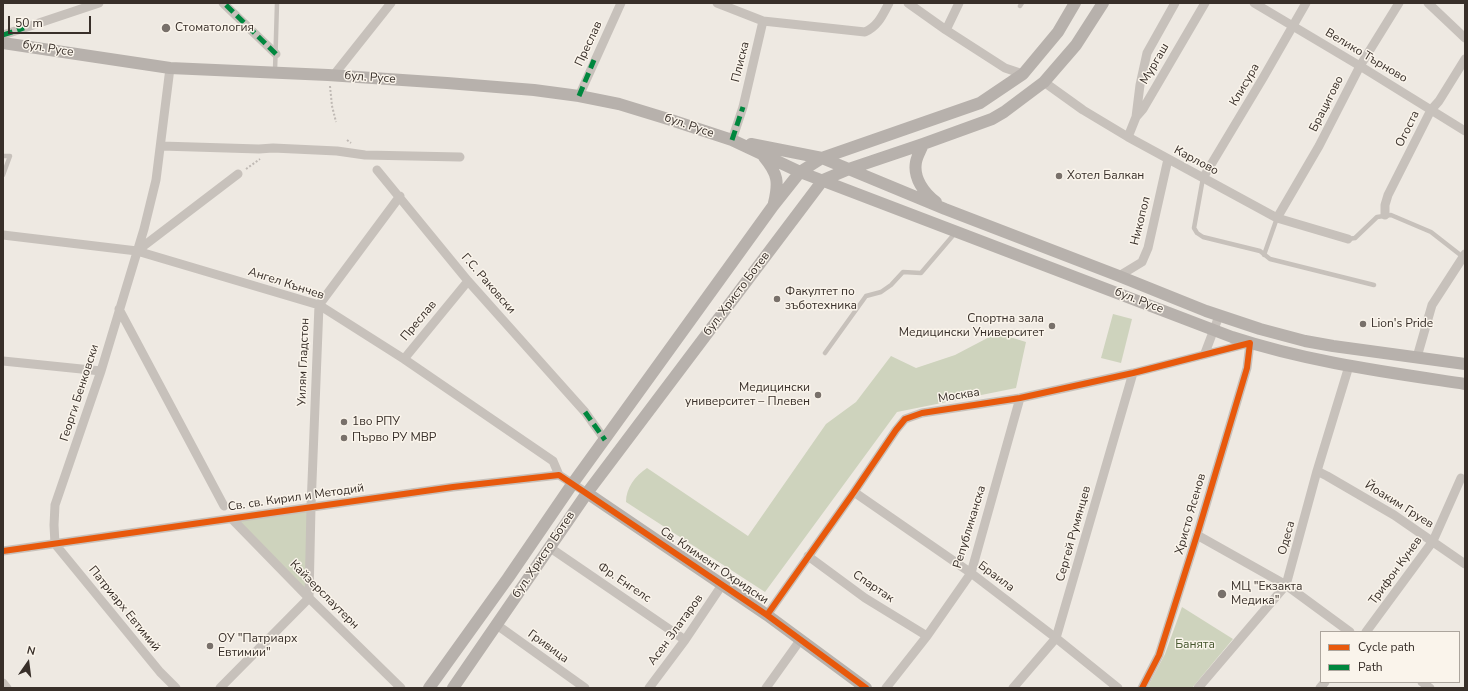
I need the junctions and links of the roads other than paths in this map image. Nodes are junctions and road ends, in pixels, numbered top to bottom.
1 (99, 3) edge
2 (277, 3) edge
3 (391, 3) edge
4 (621, 3) edge
5 (717, 3) edge
6 (889, 3) edge
7 (908, 3) edge
8 (959, 3) edge
9 (1075, 3) edge
10 (1103, 3) edge
11 (1175, 3) edge
12 (1205, 3) edge
13 (1254, 3) edge
14 (1306, 3) edge
15 (1399, 3) edge
16 (1428, 3) edge
17 (224, 4) edge
18 (763, 22) junction
19 (1292, 26) junction
20 (946, 30) junction
21 (3, 35) edge
22 (1465, 38) edge
23 (3, 39) edge
24 (9, 43) edge
25 (276, 54) junction
26 (1465, 59) edge
27 (1360, 66) junction
28 (170, 68) junction
29 (275, 74) junction
30 (1023, 74) junction
31 (331, 75) junction
32 (1044, 82) junction
33 (579, 96) junction
34 (1431, 110) junction
35 (1136, 117) junction
36 (1465, 131) edge
37 (1128, 137) junction
38 (732, 140) junction
39 (923, 144) junction
40 (161, 146) junction
41 (762, 155) junction
42 (3, 156) edge
43 (460, 157) dead end
44 (822, 158) junction
45 (1168, 159) junction
46 (849, 169) junction
47 (377, 170) dead end
48 (800, 172) junction
49 (238, 174) road end
50 (3, 175) edge
51 (1203, 178) junction
52 (823, 180) junction
53 (400, 196) junction
54 (773, 206) junction
55 (945, 209) junction
56 (1385, 215) junction
57 (1277, 218) junction
58 (957, 231) junction
59 (3, 235) edge
60 (1348, 239) joint
61 (137, 251) junction
62 (1264, 255) junction
63 (1464, 255) edge
64 (1119, 276) junction
65 (468, 281) junction
66 (1374, 285) dead end
67 (319, 305) junction
68 (119, 309) junction
69 (1218, 316) junction
70 (1214, 330) junction
71 (1250, 343) junction
72 (825, 353) dead end
73 (1205, 353) junction
74 (1417, 357) junction
75 (404, 359) junction
76 (3, 361) edge
77 (1465, 364) edge
78 (1349, 366) junction
79 (101, 372) junction
80 (1133, 373) junction
81 (1465, 384) edge
82 (1020, 398) junction
83 (605, 440) junction
84 (1317, 471) junction
85 (559, 475) junction
86 (1462, 478) dead end
87 (573, 483) junction
88 (854, 492) junction
89 (587, 493) junction
90 (224, 506) dead end
91 (310, 507) junction
92 (232, 518) junction
93 (1197, 535) junction
94 (1433, 541) junction
95 (55, 544) junction
96 (549, 547) junction
97 (3, 551) edge
98 (808, 556) junction
99 (1465, 564) edge
100 (971, 573) junction
101 (722, 585) junction
102 (1286, 586) junction
103 (309, 598) junction
104 (767, 615) junction
105 (497, 625) junction
106 (1349, 631) edge
107 (1367, 631) edge
108 (927, 636) junction
109 (1056, 638) junction
110 (801, 639) junction
111 (685, 640) junction
112 (3, 683) edge
113 (7, 688) edge
114 (176, 688) edge
115 (220, 688) edge
116 (401, 688) edge
117 (429, 688) edge
118 (453, 688) edge
119 (585, 688) edge
120 (648, 688) edge
121 (766, 688) edge
122 (866, 688) edge
123 (886, 688) edge
124 (1013, 688) edge
125 (1118, 688) edge
126 (1142, 688) edge
127 (1198, 688) edge

1 - 21 street
2 - 25 lane
3 - 31 street
4 - 33 street, Преслав
5 - 18 street
6 - 18 street
7 - 20 street
8 - 20 street
9 - 30 main road, бул. Христо Ботев
10 - 32 main road
11 - 35 street
12 - 35 street, Мургаш
13 - 19 street, Велико Търново
14 - 19 street, Клисура
15 - 27 street, Брацигово
16 - 22 street
17 - 25 street
18 - 38 street, Плиска
19 - 27 street, Велико Търново
19 - 51 street, Клисура
20 - 30 street
23 - 24 main road, бул. Русе
24 - 28 main road, бул. Русе
25 - 29 lane
26 - 34 street, Огоста
27 - 34 street, Велико Търново
27 - 57 street, Брацигово
28 - 29 main road, бул. Русе
28 - 40 street, Георги Бенковски
29 - 31 main road, бул. Русе
30 - 44 main road, бул. Христо Ботев
31 - 33 main road, бул. Русе
32 - 37 street, Карлово
32 - 39 main road
33 - 38 main road, бул. Русе
34 - 36 street, Велико Търново
34 - 56 street, Огоста
35 - 37 street, Мургаш
37 - 45 street, Карлово
38 - 41 main road, бул. Русе
38 - 44 main road, бул. Русе
39 - 46 main road
39 - 55 main road
40 - 43 street
40 - 61 street, Георги Бенковски
41 - 48 main road, бул. Русе
41 - 54 main road
42 - 50 lane
44 - 46 main road, бул. Русе
44 - 48 main road, бул. Христо Ботев
45 - 51 street, Карлово
45 - 64 street, Никопол
46 - 52 main road
46 - 55 main road, бул. Русе
47 - 53 street, Г.С. Раковски
48 - 52 main road, бул. Русе
48 - 54 main road, бул. Христо Ботев
49 - 61 street
51 - 57 street, Карлово
51 - 62 lane
52 - 58 main road, бул. Русе
52 - 89 main road, бул. Христо Ботев
53 - 65 street, Г.С. Раковски
53 - 67 street, Уилям Гладстон
54 - 83 main road, бул. Христо Ботев
55 - 64 main road, бул. Русе
56 - 60 lane
56 - 63 lane
57 - 60 street, Карлово
57 - 62 lane
58 - 70 main road, бул. Русе
58 - 72 lane
59 - 61 street, Ангел Кънчев
61 - 67 street, Ангел Кънчев
61 - 68 street, Георги Бенковски
62 - 66 lane
63 - 74 street
64 - 69 main road, бул. Русе
65 - 75 street, Преслав
65 - 83 street, Г.С. Раковски
67 - 75 street, Ангел Кънчев
67 - 91 street, Уилям Гладстон
68 - 79 street, Георги Бенковски
68 - 90 street
69 - 70 street
69 - 74 main road, бул. Русе
70 - 71 main road, бул. Русе
70 - 73 street
71 - 73 street, Москва
71 - 78 main road, бул. Русе
71 - 93 street, Христо Ясенов
73 - 80 street, Москва
74 - 77 main road, бул. Русе
75 - 85 street, Ангел Кънчев
76 - 79 street
78 - 81 main road, бул. Русе
78 - 84 street, Одеса
79 - 95 street, Георги Бенковски
80 - 82 street, Москва
80 - 109 street, Сергей Румянцев
82 - 88 street, Москва
82 - 100 street, Републиканска
83 - 87 main road, бул. Христо Ботев
84 - 94 street, Йоаким Груев
84 - 102 street, Одеса
85 - 87 street
85 - 91 street, Св. св. Кирил и Методий
86 - 94 street, Трифон Кунев
87 - 89 street
87 - 117 main road, бул. Христо Ботев
88 - 98 street, Москва
88 - 100 street, Браила
89 - 96 main road, бул. Христо Ботев
89 - 101 main road, Св. Климент Охридски
91 - 92 street, Св. св. Кирил и Методий
91 - 103 street, Уилям Гладстон
92 - 95 street, Св. св. Кирил и Методий
92 - 103 street, Кайзерслаутерн
93 - 102 street
93 - 126 street, Христо Ясенов
94 - 99 street, Йоаким Груев
94 - 107 street, Трифон Кунев
95 - 97 street, Св. св. Кирил и Методий
95 - 114 street, Патриарх Евтимий
96 - 105 main road, бул. Христо Ботев
96 - 111 street, Фр. Енгелс
98 - 104 street, Москва
98 - 108 street, Спартак
100 - 108 street, Републиканска
100 - 109 street, Браила
101 - 104 main road, Св. Климент Охридски
101 - 111 street, Асен Златаров
102 - 106 street
102 - 127 street, Одеса
103 - 115 street
103 - 116 street, Кайзерслаутерн
104 - 110 main road, Св. Климент Охридски
105 - 118 main road, бул. Христо Ботев
105 - 119 street, Гривица
108 - 123 street, Републиканска
109 - 124 street, Сергей Румянцев
109 - 125 street, Браила
110 - 121 street
110 - 122 main road, Св. Климент Охридски
111 - 120 street, Асен Златаров
112 - 113 street

